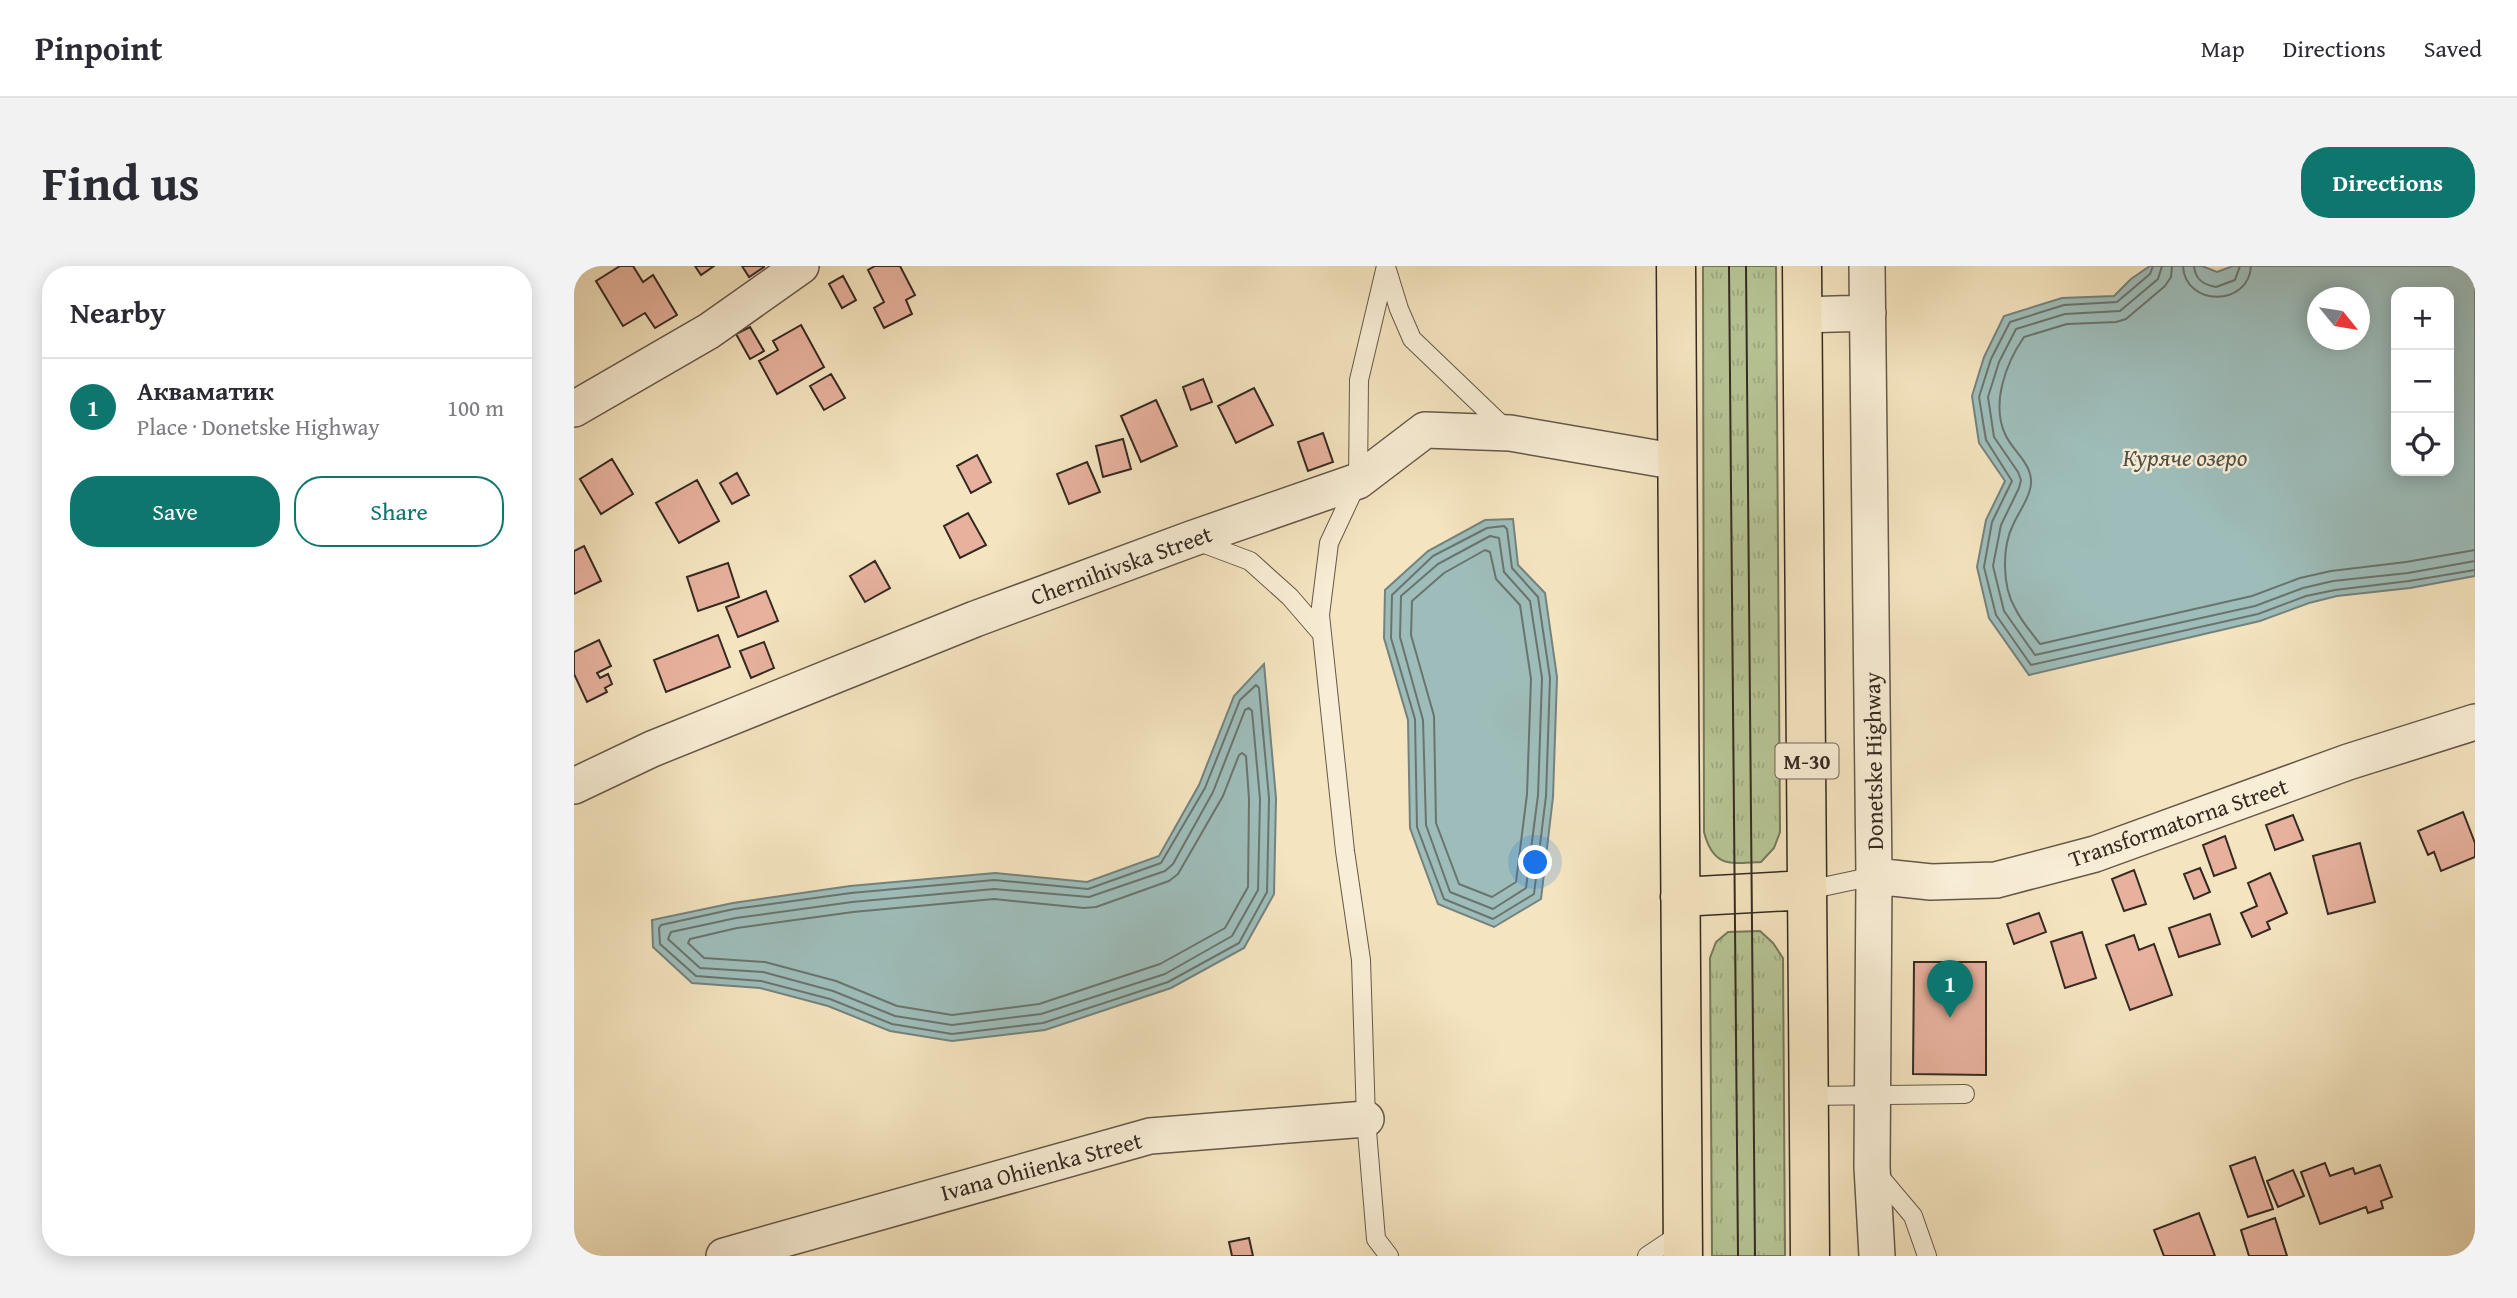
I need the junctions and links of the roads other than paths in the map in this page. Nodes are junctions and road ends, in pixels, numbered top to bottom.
1 (801, 266) edge
2 (1386, 266) edge
3 (1676, 266) edge
4 (1802, 266) edge
5 (1867, 266) edge
6 (1868, 313) junction
7 (1802, 315) junction
8 (574, 409) edge
9 (1510, 433) junction
10 (1678, 462) junction
11 (1357, 481) junction
12 (1191, 539) junction
13 (1322, 634) junction
14 (2475, 722) edge
15 (574, 786) edge
16 (1874, 876) junction
17 (1808, 890) junction
18 (1680, 897) junction
19 (1965, 1094) dead end
20 (1872, 1095) junction
21 (1809, 1096) junction
22 (1366, 1119) junction
23 (1872, 1167) junction
24 (1683, 1244) edge
25 (724, 1256) edge
26 (1389, 1256) edge
27 (1647, 1256) edge
28 (1810, 1256) edge
29 (1877, 1256) edge
30 (1927, 1256) edge

1 - 8 street
2 - 9 lane
2 - 11 lane
3 - 10 highway
4 - 7 highway, М-30
5 - 6 street, Donetske Highway
6 - 7 street
6 - 16 street, Donetske Highway
7 - 17 highway, М-30
9 - 10 street, Chernihivska Street
9 - 11 street, Chernihivska Street
10 - 18 highway
11 - 12 street, Chernihivska Street
11 - 13 lane
12 - 13 lane
12 - 15 street, Chernihivska Street
13 - 22 lane
14 - 16 street, Transformatorna Street
16 - 17 lane
16 - 20 street, Donetske Highway
17 - 18 highway
17 - 21 highway, М-30
18 - 24 highway
19 - 20 lane
20 - 21 lane
20 - 23 street, Donetske Highway
21 - 28 highway, М-30
22 - 25 street, Ivana Ohiienka Street
22 - 26 lane
23 - 29 street, Donetske Highway
23 - 30 lane
24 - 27 lane

